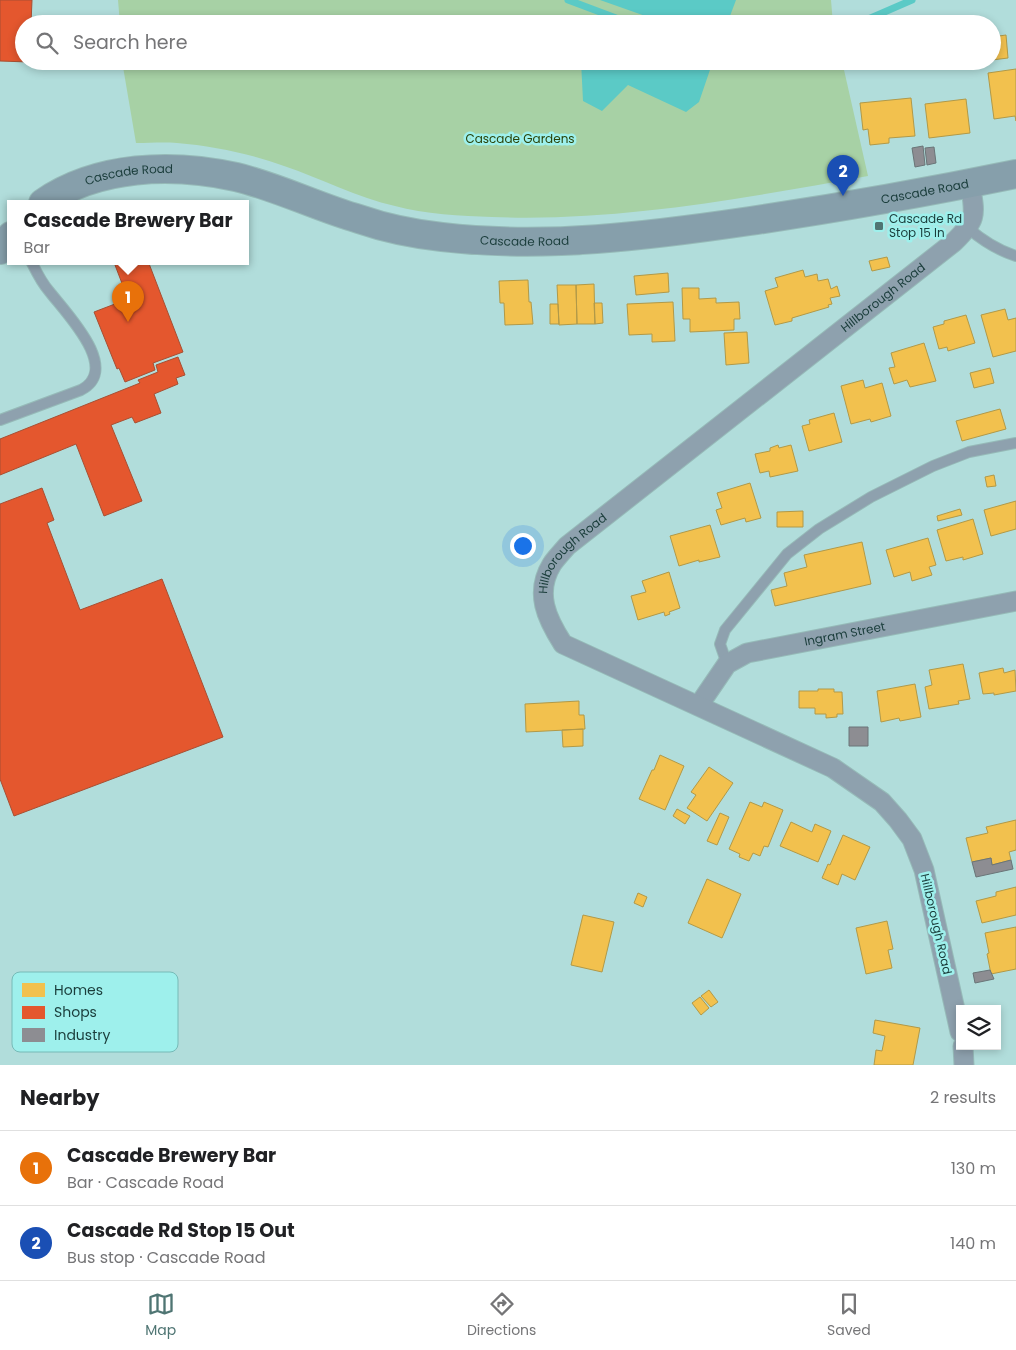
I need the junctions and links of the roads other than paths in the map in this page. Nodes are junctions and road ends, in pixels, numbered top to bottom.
1 (1016, 174) edge
2 (970, 183) junction
3 (48, 200) edge
4 (968, 228) junction
5 (1016, 256) edge
6 (33, 265) edge
7 (0, 420) edge
8 (1016, 443) edge
9 (1016, 601) edge
10 (727, 664) junction
11 (698, 705) junction
12 (956, 1014) edge
13 (963, 1050) edge
14 (964, 1065) edge

1 - 2 street, Cascade Road
2 - 3 street, Cascade Road
2 - 4 street
4 - 5 lane
4 - 11 street, Hillborough Road
6 - 7 lane
8 - 10 lane
9 - 10 street, Ingram Street
10 - 11 street, Ingram Street
11 - 12 street, Hillborough Road
13 - 14 street

